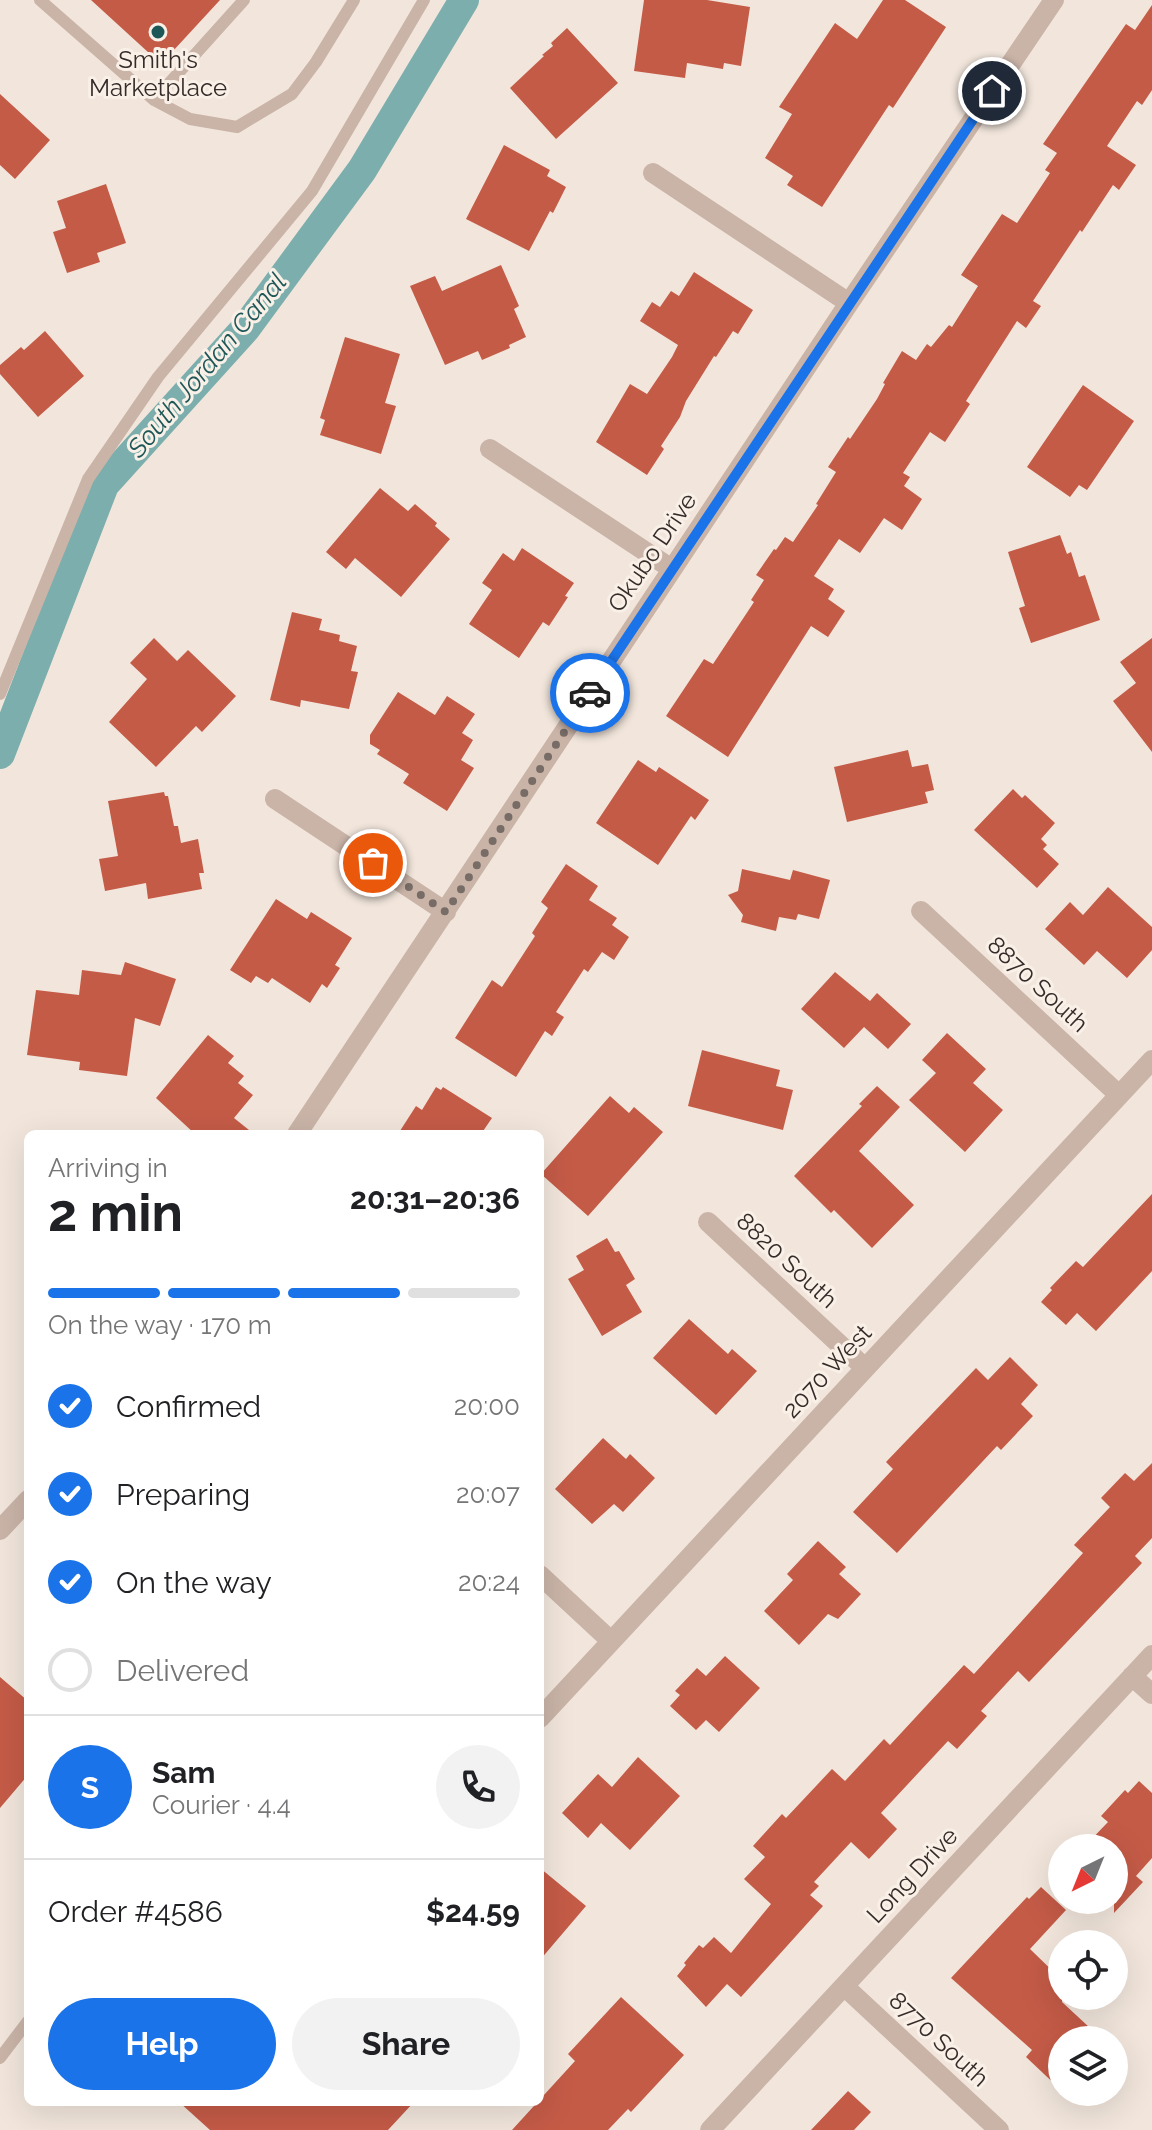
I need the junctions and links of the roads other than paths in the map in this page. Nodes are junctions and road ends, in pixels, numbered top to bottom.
1 (40, 0) edge
2 (244, 0) edge
3 (354, 0) edge
4 (424, 0) edge
5 (1054, 0) edge
6 (154, 100) junction
7 (653, 173) dead end
8 (849, 303) junction
9 (490, 449) dead end
10 (672, 569) junction
11 (0, 694) edge
12 (275, 799) dead end
13 (921, 911) dead end
14 (446, 912) junction
15 (1152, 1060) edge
16 (1119, 1095) junction
17 (300, 1130) edge
18 (708, 1222) dead end
19 (865, 1368) junction
20 (24, 1504) edge
21 (0, 1530) edge
22 (544, 1579) edge
23 (611, 1641) junction
24 (1152, 1655) edge
25 (1132, 1676) junction
26 (1152, 1694) edge
27 (544, 1714) edge
28 (844, 1986) junction
29 (24, 2026) edge
30 (0, 2058) edge
31 (710, 2130) edge
32 (999, 2130) edge

1 - 6 lane
2 - 6 lane
3 - 6 lane
4 - 11 lane
5 - 8 street, Okubo Drive
7 - 8 street
8 - 10 street, Okubo Drive
9 - 10 street
10 - 14 street, Okubo Drive
12 - 14 street
13 - 16 street, 8870 South
14 - 17 street, Okubo Drive
15 - 16 street, 2070 West
16 - 19 street, 2070 West
18 - 19 street, 8820 South
19 - 23 street, 2070 West
20 - 21 street
22 - 23 street
23 - 27 street, 2070 West
24 - 25 street, Long Drive
25 - 26 street
25 - 28 street, Long Drive
28 - 31 street, Long Drive
28 - 32 street, 8770 South
29 - 30 lane

